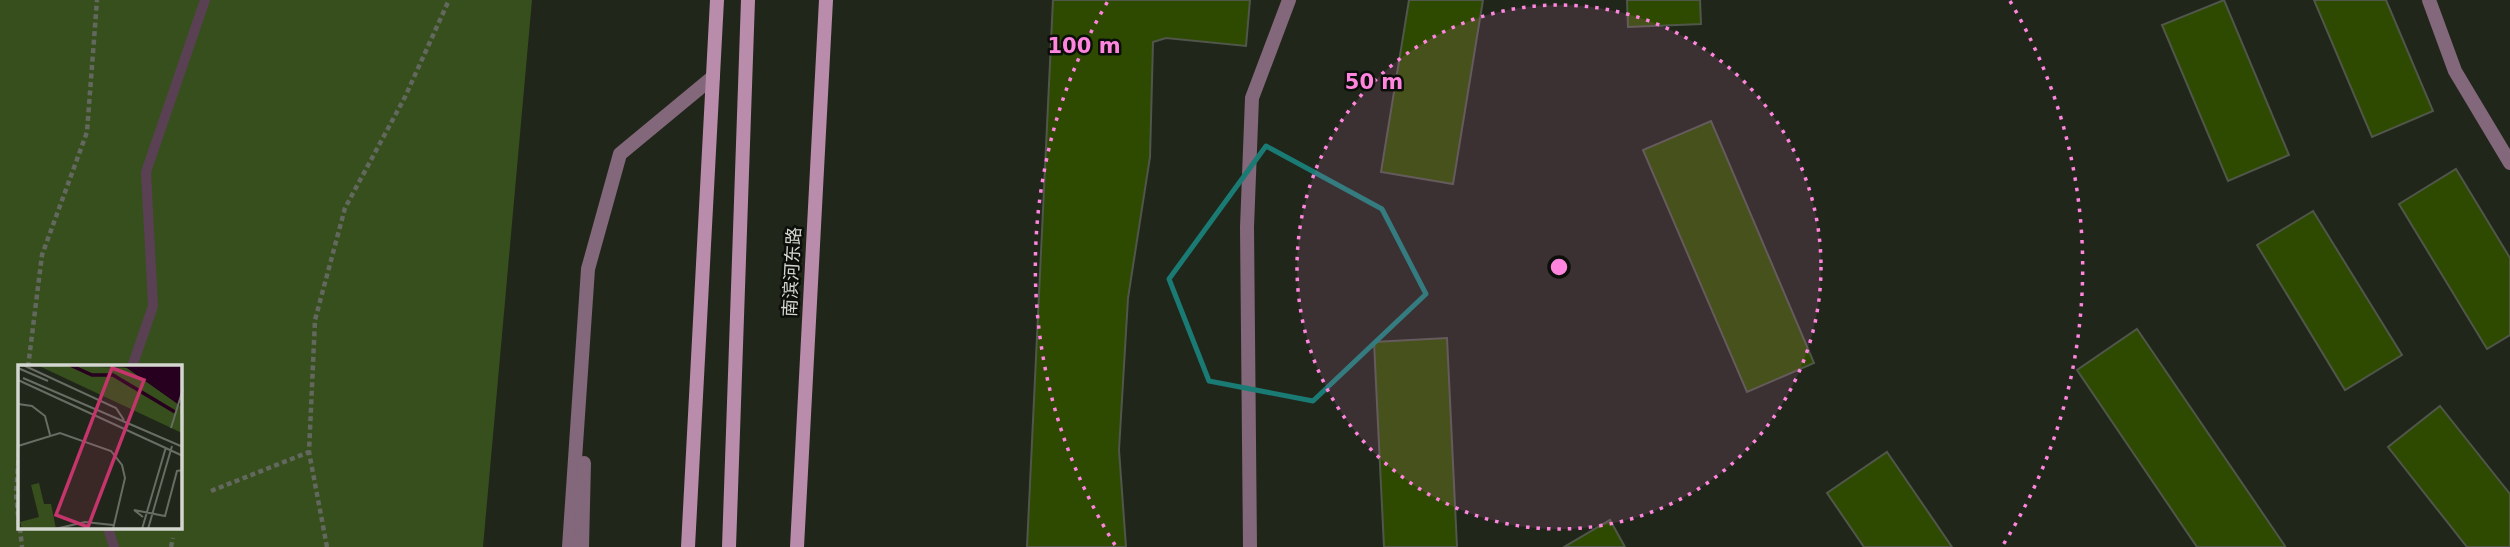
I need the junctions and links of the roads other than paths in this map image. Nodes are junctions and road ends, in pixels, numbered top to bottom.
1 (717, 0) edge
2 (748, 0) edge
3 (826, 0) edge
4 (1289, 0) edge
5 (2429, 0) edge
6 (713, 76) junction
7 (2510, 163) edge
8 (588, 269) junction
9 (569, 547) edge
10 (582, 547) edge
11 (688, 547) edge
12 (729, 547) edge
13 (797, 547) edge
14 (1250, 547) edge

1 - 6 main road
2 - 12 main road
3 - 13 main road, 南滨河东路
4 - 14 street
5 - 7 street
6 - 8 street
6 - 11 main road
8 - 9 street
8 - 10 street

